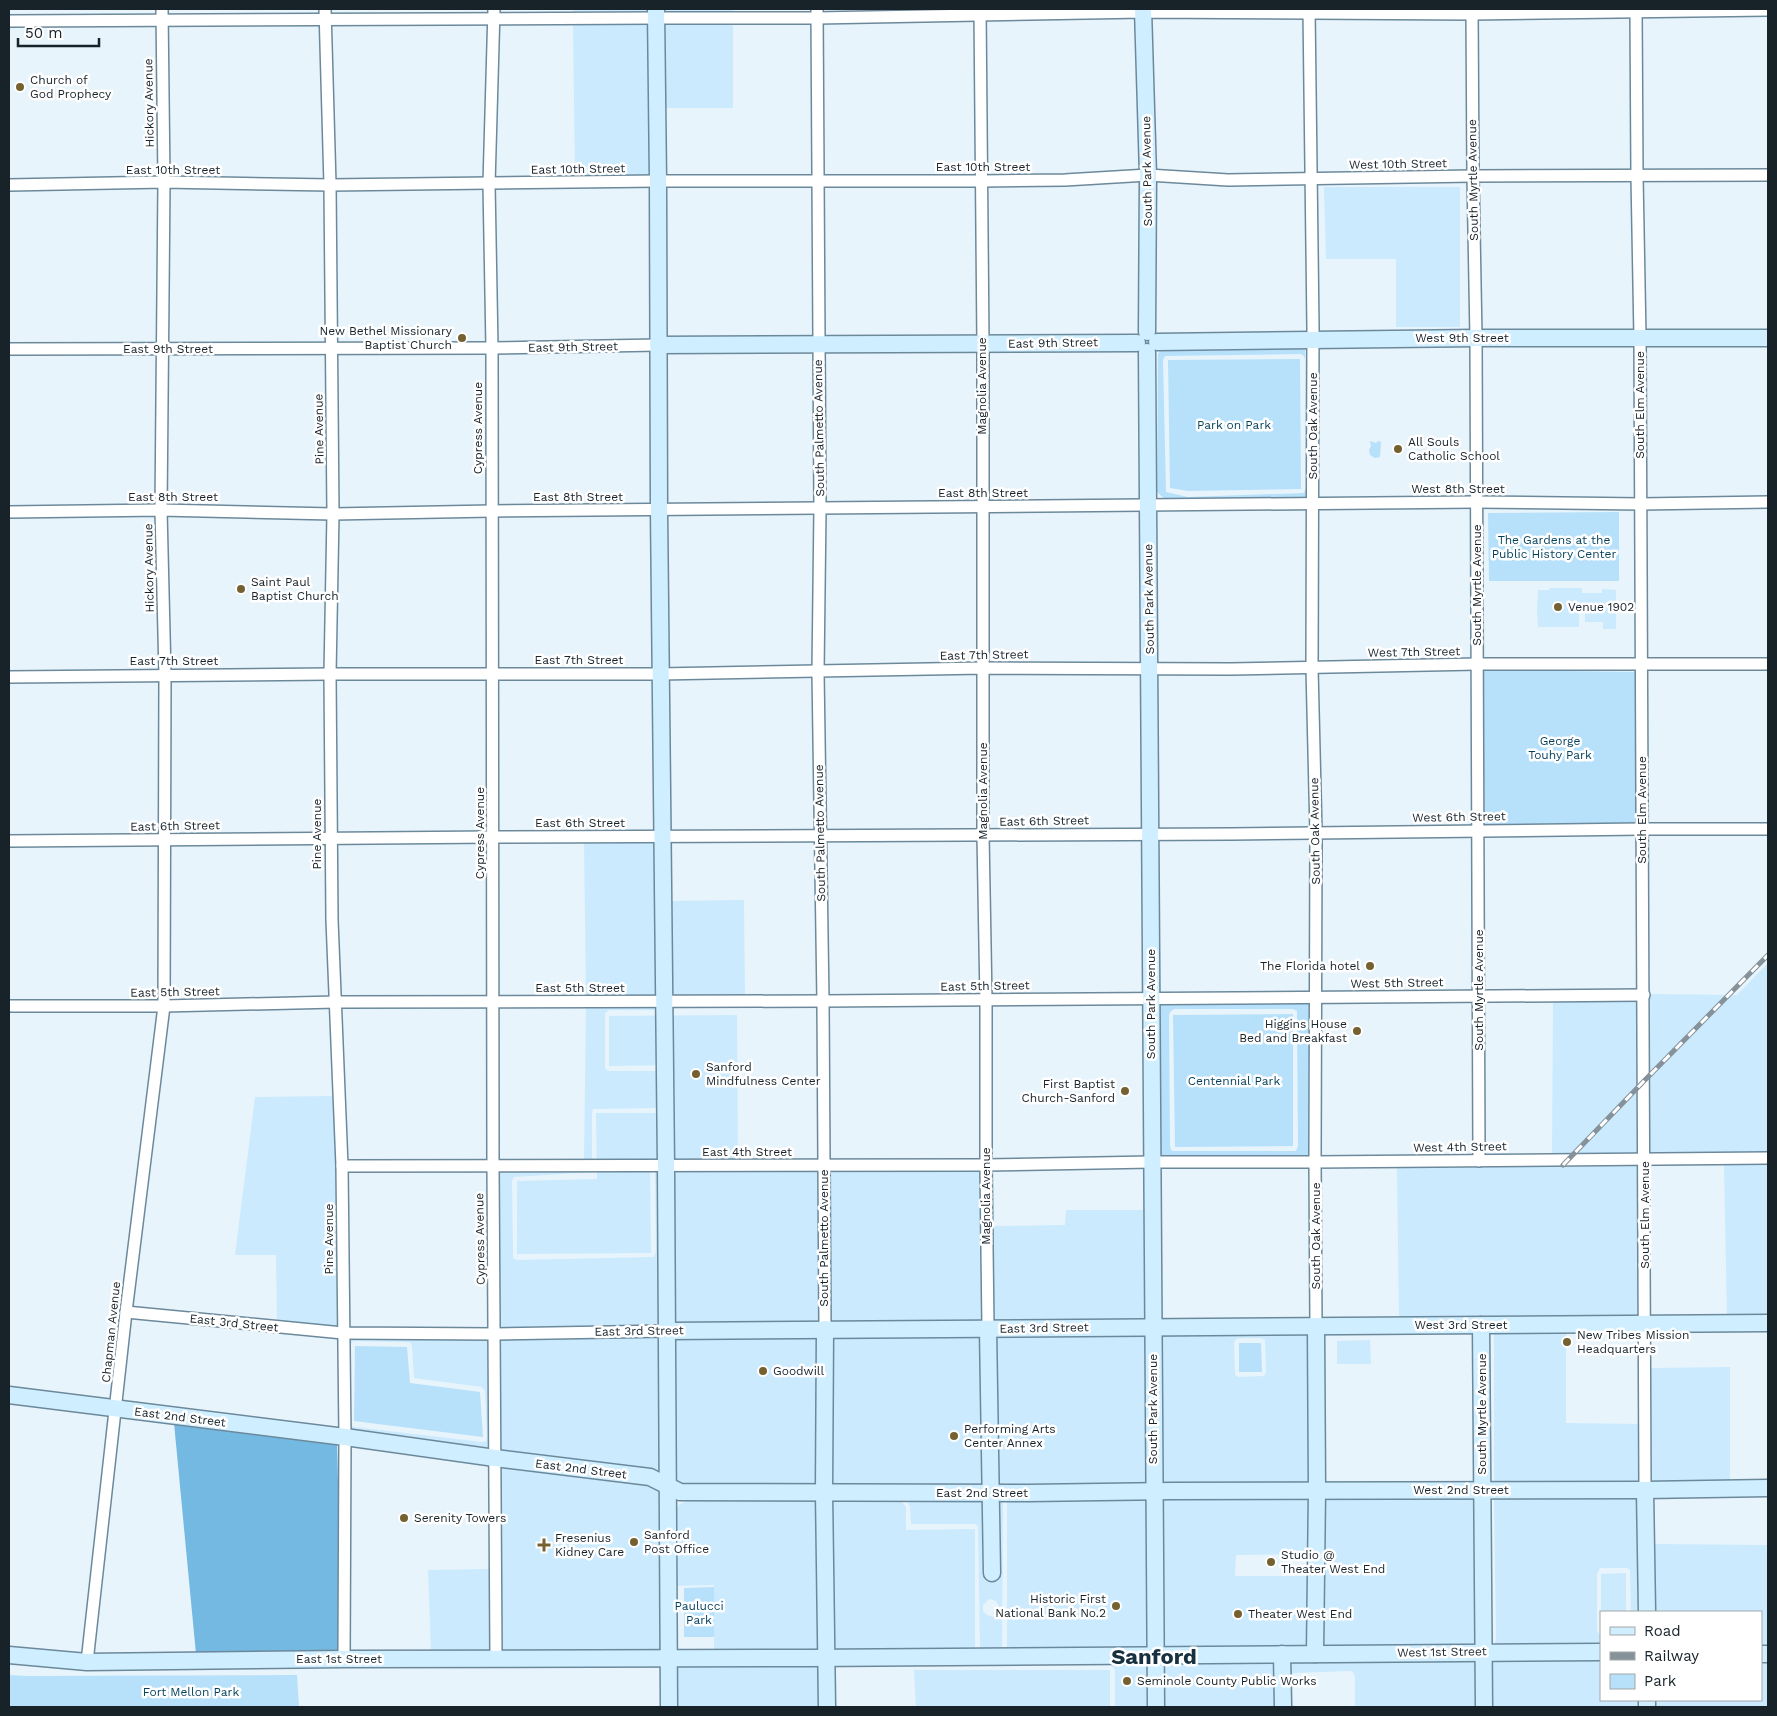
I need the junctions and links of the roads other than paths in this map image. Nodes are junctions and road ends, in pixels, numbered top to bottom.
1 (1636, 10) edge
2 (1768, 10) edge
3 (1143, 11) edge
4 (1309, 11) edge
5 (1472, 11) edge
6 (980, 12) edge
7 (656, 13) edge
8 (325, 14) edge
9 (494, 14) edge
10 (817, 14) edge
11 (162, 15) edge
12 (9, 21) edge
13 (1148, 174) junction
14 (1768, 175) edge
15 (1473, 176) junction
16 (1637, 176) junction
17 (1311, 179) junction
18 (658, 181) junction
19 (819, 181) junction
20 (982, 181) junction
21 (164, 182) junction
22 (489, 184) junction
23 (9, 185) edge
24 (330, 185) junction
25 (1476, 338) junction
26 (1640, 338) junction
27 (1768, 338) edge
28 (1312, 340) junction
29 (1147, 342) junction
30 (818, 344) junction
31 (983, 344) junction
32 (658, 345) junction
33 (492, 348) junction
34 (9, 349) edge
35 (331, 349) junction
36 (163, 350) junction
37 (1476, 502) junction
38 (1768, 502) edge
39 (1313, 504) junction
40 (1641, 504) junction
41 (1148, 506) junction
42 (982, 507) junction
43 (820, 508) junction
44 (162, 510) junction
45 (658, 510) junction
46 (492, 511) junction
47 (9, 512) edge
48 (333, 514) junction
49 (1477, 664) junction
50 (1768, 664) edge
51 (1642, 665) junction
52 (983, 668) junction
53 (1312, 668) junction
54 (1150, 669) junction
55 (818, 672) junction
56 (330, 674) junction
57 (494, 674) junction
58 (660, 674) junction
59 (165, 675) junction
60 (9, 677) edge
61 (1642, 828) junction
62 (1768, 829) edge
63 (1478, 830) junction
64 (1150, 833) junction
65 (1316, 833) junction
66 (983, 835) junction
67 (820, 836) junction
68 (494, 837) junction
69 (662, 837) junction
70 (331, 838) junction
71 (163, 840) junction
72 (9, 841) edge
73 (1644, 995) junction
74 (1478, 996) junction
75 (1151, 998) junction
76 (1316, 998) junction
77 (986, 1000) junction
78 (823, 1001) junction
79 (336, 1002) junction
80 (664, 1002) junction
81 (493, 1003) junction
82 (9, 1006) edge
83 (164, 1006) junction
84 (1768, 1158) edge
85 (1644, 1159) junction
86 (1479, 1160) junction
87 (1152, 1162) junction
88 (1315, 1162) junction
89 (493, 1165) junction
90 (824, 1165) junction
91 (986, 1165) junction
92 (342, 1166) junction
93 (666, 1166) junction
94 (126, 1312) junction
95 (1768, 1323) edge
96 (1645, 1324) junction
97 (1153, 1326) junction
98 (1316, 1326) junction
99 (1481, 1326) junction
100 (825, 1329) junction
101 (988, 1329) junction
102 (667, 1331) junction
103 (344, 1334) junction
104 (495, 1334) junction
105 (9, 1396) edge
106 (116, 1409) junction
107 (345, 1437) junction
108 (495, 1458) junction
109 (668, 1486) junction
110 (1768, 1488) edge
111 (1482, 1490) junction
112 (1645, 1490) junction
113 (1154, 1491) junction
114 (1317, 1491) junction
115 (824, 1492) junction
116 (991, 1493) junction
117 (992, 1573) dead end
118 (1647, 1611) edge
119 (1484, 1652) junction
120 (1600, 1652) edge
121 (1282, 1654) junction
122 (1315, 1654) junction
123 (9, 1655) edge
124 (1155, 1655) junction
125 (827, 1657) junction
126 (496, 1658) junction
127 (669, 1658) junction
128 (344, 1659) junction
129 (88, 1662) junction
130 (669, 1707) edge
131 (827, 1707) edge
132 (1156, 1707) edge
133 (1282, 1707) edge
134 (1484, 1707) edge

1 - 2 street
1 - 5 street
1 - 16 street, South Elm Avenue
3 - 4 street
3 - 6 street
3 - 13 street, South Park Avenue
4 - 5 street
4 - 17 street, South Oak Avenue
5 - 15 street, South Myrtle Avenue
6 - 10 street
6 - 20 street, Magnolia Avenue
7 - 9 street
7 - 10 street
7 - 18 street
8 - 9 street
8 - 11 street
8 - 24 street, Pine Avenue
9 - 22 street, Cypress Avenue
10 - 19 street, South Palmetto Avenue
11 - 12 street
11 - 21 street, Hickory Avenue
13 - 17 street, West 10th Street
13 - 20 street, East 10th Street
13 - 29 street, South Park Avenue
14 - 16 street, West 10th Street
15 - 16 street, West 10th Street
15 - 17 street, West 10th Street
15 - 25 street, South Myrtle Avenue
16 - 26 street, South Elm Avenue
17 - 28 street, South Oak Avenue
18 - 19 street, East 10th Street
18 - 22 street, East 10th Street
18 - 32 street
19 - 20 street, East 10th Street
19 - 30 street, South Palmetto Avenue
20 - 31 street, Magnolia Avenue
21 - 23 street, East 10th Street
21 - 24 street, East 10th Street
21 - 36 street, Hickory Avenue
22 - 24 street, East 10th Street
22 - 33 street, Cypress Avenue
24 - 35 street, Pine Avenue
25 - 26 street, West 9th Street
25 - 28 street, West 9th Street
25 - 37 street, South Myrtle Avenue
26 - 27 street, West 9th Street
26 - 40 street, South Elm Avenue
28 - 29 street, West 9th Street
28 - 39 street, South Oak Avenue
29 - 31 street, East 9th Street
29 - 41 street, South Park Avenue
30 - 31 street, East 9th Street
30 - 32 street, East 9th Street
30 - 43 street, South Palmetto Avenue
31 - 42 street, Magnolia Avenue
32 - 33 street, East 9th Street
32 - 45 street
33 - 35 street, East 9th Street
33 - 46 street, Cypress Avenue
34 - 36 street, East 9th Street
35 - 36 street, East 9th Street
35 - 48 street, Pine Avenue
36 - 44 street, Hickory Avenue
37 - 39 street, West 8th Street
37 - 40 street, West 8th Street
37 - 49 street, South Myrtle Avenue
38 - 40 street, West 8th Street
39 - 41 street, West 8th Street
39 - 53 street, South Oak Avenue
40 - 51 street, South Elm Avenue
41 - 42 street, East 8th Street
41 - 54 street, South Park Avenue
42 - 43 street, East 8th Street
42 - 52 street, Magnolia Avenue
43 - 45 street, East 8th Street
43 - 55 street, South Palmetto Avenue
44 - 47 street, East 8th Street
44 - 48 street, East 8th Street
44 - 59 street, Hickory Avenue
45 - 46 street, East 8th Street
45 - 58 street
46 - 48 street, East 8th Street
46 - 57 street, Cypress Avenue
48 - 56 street, Pine Avenue
49 - 51 street, West 7th Street
49 - 53 street, West 7th Street
49 - 63 street, South Myrtle Avenue
50 - 51 street, West 7th Street
51 - 61 street, South Elm Avenue
52 - 54 street, East 7th Street
52 - 55 street, East 7th Street
52 - 66 street, Magnolia Avenue
53 - 54 street, West 7th Street
53 - 65 street, South Oak Avenue
54 - 64 street, South Park Avenue
55 - 58 street, East 7th Street
55 - 67 street, South Palmetto Avenue
56 - 57 street, East 7th Street
56 - 59 street, East 7th Street
56 - 70 street, Pine Avenue
57 - 58 street, East 7th Street
57 - 68 street, Cypress Avenue
58 - 69 street
59 - 60 street, East 7th Street
59 - 71 street, Hickory Avenue
61 - 62 street, West 6th Street
61 - 63 street, West 6th Street
61 - 73 street, South Elm Avenue
63 - 65 street, West 6th Street
63 - 74 street, South Myrtle Avenue
64 - 65 street, West 6th Street
64 - 66 street, East 6th Street
64 - 75 street, South Park Avenue
65 - 76 street, South Oak Avenue
66 - 67 street, East 6th Street
66 - 77 street, Magnolia Avenue
67 - 69 street, East 6th Street
67 - 78 street, South Palmetto Avenue
68 - 69 street, East 6th Street
68 - 70 street, East 6th Street
68 - 81 street, Cypress Avenue
69 - 80 street
70 - 71 street, East 6th Street
70 - 79 street, Pine Avenue
71 - 72 street, East 6th Street
71 - 83 street, Hickory Avenue
73 - 74 street, West 5th Street
73 - 85 street, South Elm Avenue
74 - 76 street, West 5th Street
74 - 86 street, South Myrtle Avenue
75 - 76 street, West 5th Street
75 - 77 street, East 5th Street
75 - 87 street, South Park Avenue
76 - 88 street, South Oak Avenue
77 - 78 street, East 5th Street
77 - 91 street, Magnolia Avenue
78 - 80 street, East 5th Street
78 - 90 street, South Palmetto Avenue
79 - 81 street, East 5th Street
79 - 83 street, East 5th Street
79 - 92 street, Pine Avenue
80 - 81 street, East 5th Street
80 - 93 street
81 - 89 street, Cypress Avenue
82 - 83 street, East 5th Street
83 - 94 street, Chapman Avenue
84 - 85 street, West 4th Street
85 - 86 street, West 4th Street
85 - 96 street, South Elm Avenue
86 - 88 street, West 4th Street
87 - 88 street, West 4th Street
87 - 91 street, East 4th Street
87 - 97 street, South Park Avenue
88 - 98 street, South Oak Avenue
89 - 92 street, East 4th Street
89 - 93 street, East 4th Street
89 - 104 street, Cypress Avenue
90 - 91 street, East 4th Street
90 - 93 street, East 4th Street
90 - 100 street, South Palmetto Avenue
91 - 101 street, Magnolia Avenue
92 - 103 street, Pine Avenue
93 - 102 street
94 - 103 street, East 3rd Street
94 - 106 street, Chapman Avenue
95 - 96 street, West 3rd Street
96 - 99 street, West 3rd Street
96 - 112 street, South Elm Avenue
97 - 98 street, West 3rd Street
97 - 101 street, East 3rd Street
97 - 113 street, South Park Avenue
98 - 99 street, West 3rd Street
98 - 114 street, South Oak Avenue
99 - 111 street, South Myrtle Avenue
100 - 101 street, East 3rd Street
100 - 102 street, East 3rd Street
100 - 115 street, South Palmetto Avenue
101 - 116 street, Magnolia Avenue
102 - 104 street, East 3rd Street
102 - 109 street
103 - 104 street, East 3rd Street
103 - 107 street, Pine Avenue
104 - 108 street, Cypress Avenue
105 - 106 street, East 2nd Street
106 - 107 street, East 2nd Street
106 - 129 street, Chapman Avenue
107 - 108 street, East 2nd Street
107 - 128 street, Pine Avenue
108 - 109 street, East 2nd Street
108 - 126 street, Cypress Avenue
109 - 115 street, East 2nd Street
109 - 127 street
110 - 112 street, West 2nd Street
111 - 112 street, West 2nd Street
111 - 114 street, West 2nd Street
111 - 119 street, South Myrtle Avenue
112 - 118 street, South Elm Avenue
113 - 114 street, West 2nd Street
113 - 116 street, East 2nd Street
113 - 124 street, South Park Avenue
114 - 122 street, South Oak Avenue
115 - 116 street, East 2nd Street
115 - 125 street, South Palmetto Avenue
116 - 117 street, Magnolia Avenue
119 - 120 street, West 1st Street
119 - 122 street, West 1st Street
119 - 134 street, South Myrtle Avenue
121 - 122 street, West 1st Street
121 - 124 street, West 1st Street
121 - 133 street
123 - 129 street, East 1st Street
124 - 125 street, West 1st Street
124 - 132 street, South Park Avenue
125 - 127 street, East 1st Street
125 - 131 street, South Palmetto Avenue
126 - 127 street, East 1st Street
126 - 128 street, East 1st Street
127 - 130 street
128 - 129 street, East 1st Street

